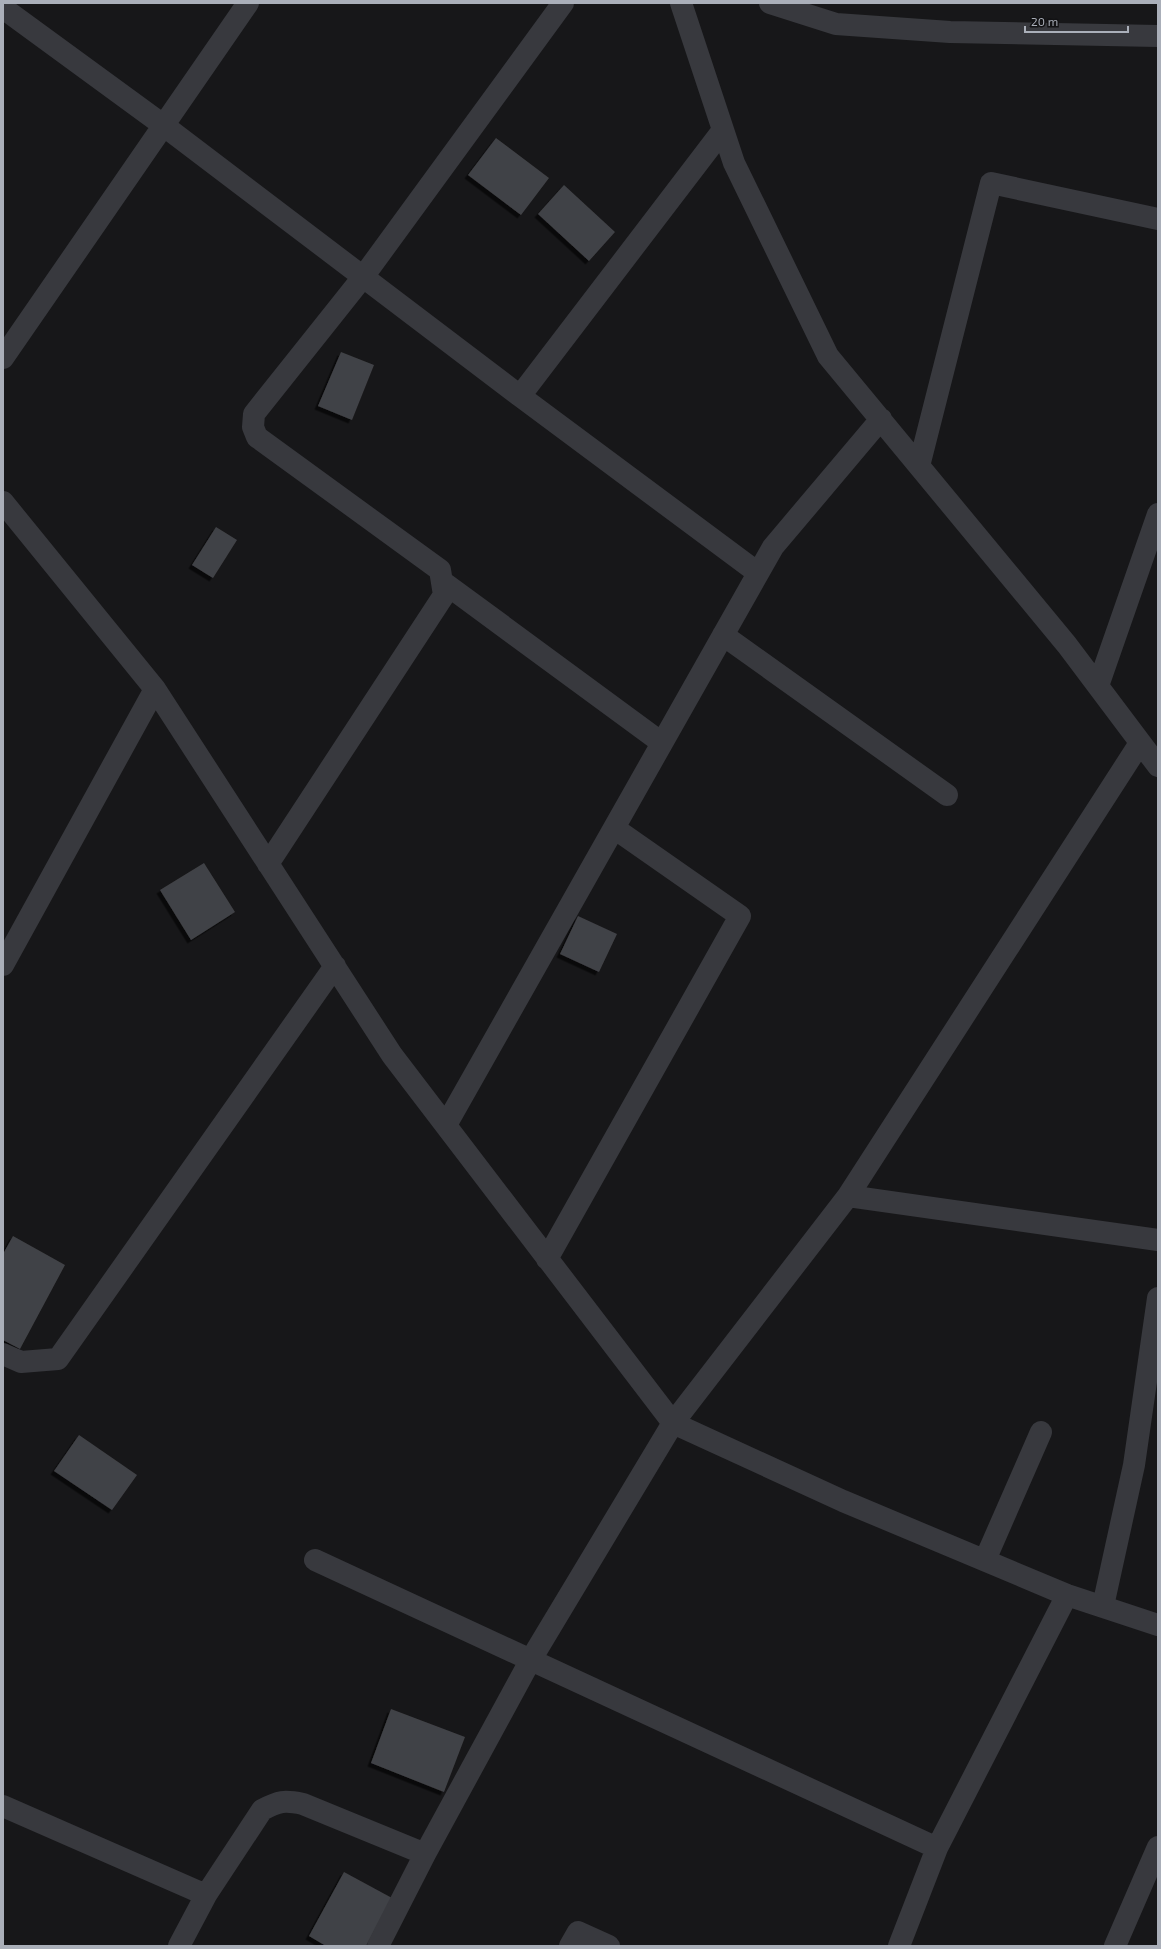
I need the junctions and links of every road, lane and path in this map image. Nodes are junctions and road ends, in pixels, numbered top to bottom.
1 (248, 3) edge
2 (563, 3) edge
3 (681, 3) edge
4 (770, 3) edge
5 (3, 8) edge
6 (1158, 36) edge
7 (163, 125) junction
8 (723, 130) junction
9 (1158, 219) edge
10 (363, 277) junction
11 (3, 358) edge
12 (520, 396) junction
13 (881, 419) junction
14 (919, 466) junction
15 (3, 502) edge
16 (1158, 514) edge
17 (758, 573) junction
18 (443, 582) junction
19 (723, 635) junction
20 (1098, 686) junction
21 (155, 689) junction
22 (662, 743) junction
23 (1140, 743) junction
24 (1158, 766) edge
25 (947, 795) dead end
26 (614, 828) junction
27 (268, 864) junction
28 (3, 965) edge
29 (335, 966) junction
30 (446, 1125) junction
31 (848, 1196) junction
32 (1158, 1240) edge
33 (548, 1259) junction
34 (1158, 1298) edge
35 (3, 1354) edge
36 (673, 1423) junction
37 (1041, 1432) dead end
38 (314, 1560) dead end
39 (985, 1560) junction
40 (1067, 1595) junction
41 (1103, 1606) junction
42 (1158, 1625) edge
43 (530, 1661) junction
44 (3, 1806) edge
45 (1158, 1847) edge
46 (937, 1848) junction
47 (425, 1854) junction
48 (206, 1896) junction
49 (179, 1946) edge
50 (378, 1946) edge
51 (570, 1946) edge
52 (609, 1946) edge
53 (899, 1946) edge
54 (1115, 1946) edge

1 - 7 street
2 - 10 street
3 - 8 street
4 - 6 street
5 - 7 street
7 - 10 street
7 - 11 street
8 - 12 street
8 - 13 street
9 - 14 street
10 - 12 street
10 - 18 street
12 - 17 street
13 - 14 street
13 - 17 street
14 - 20 street
15 - 21 street
16 - 20 street
17 - 19 street
18 - 22 street
18 - 27 street
19 - 22 street
19 - 25 street
20 - 23 street
21 - 27 street
21 - 28 street
22 - 26 street
23 - 24 street
23 - 31 street
26 - 30 street
26 - 33 street
27 - 29 street
29 - 30 street
29 - 35 street
30 - 33 street
31 - 32 street
31 - 36 street
33 - 36 street
34 - 41 street
36 - 39 street
36 - 43 street
37 - 39 street
38 - 43 street
39 - 40 street
40 - 41 street
40 - 46 street
41 - 42 street
43 - 46 street
43 - 47 street
44 - 48 street
45 - 54 street
46 - 53 street
47 - 48 street
47 - 50 street
48 - 49 street
51 - 52 street

